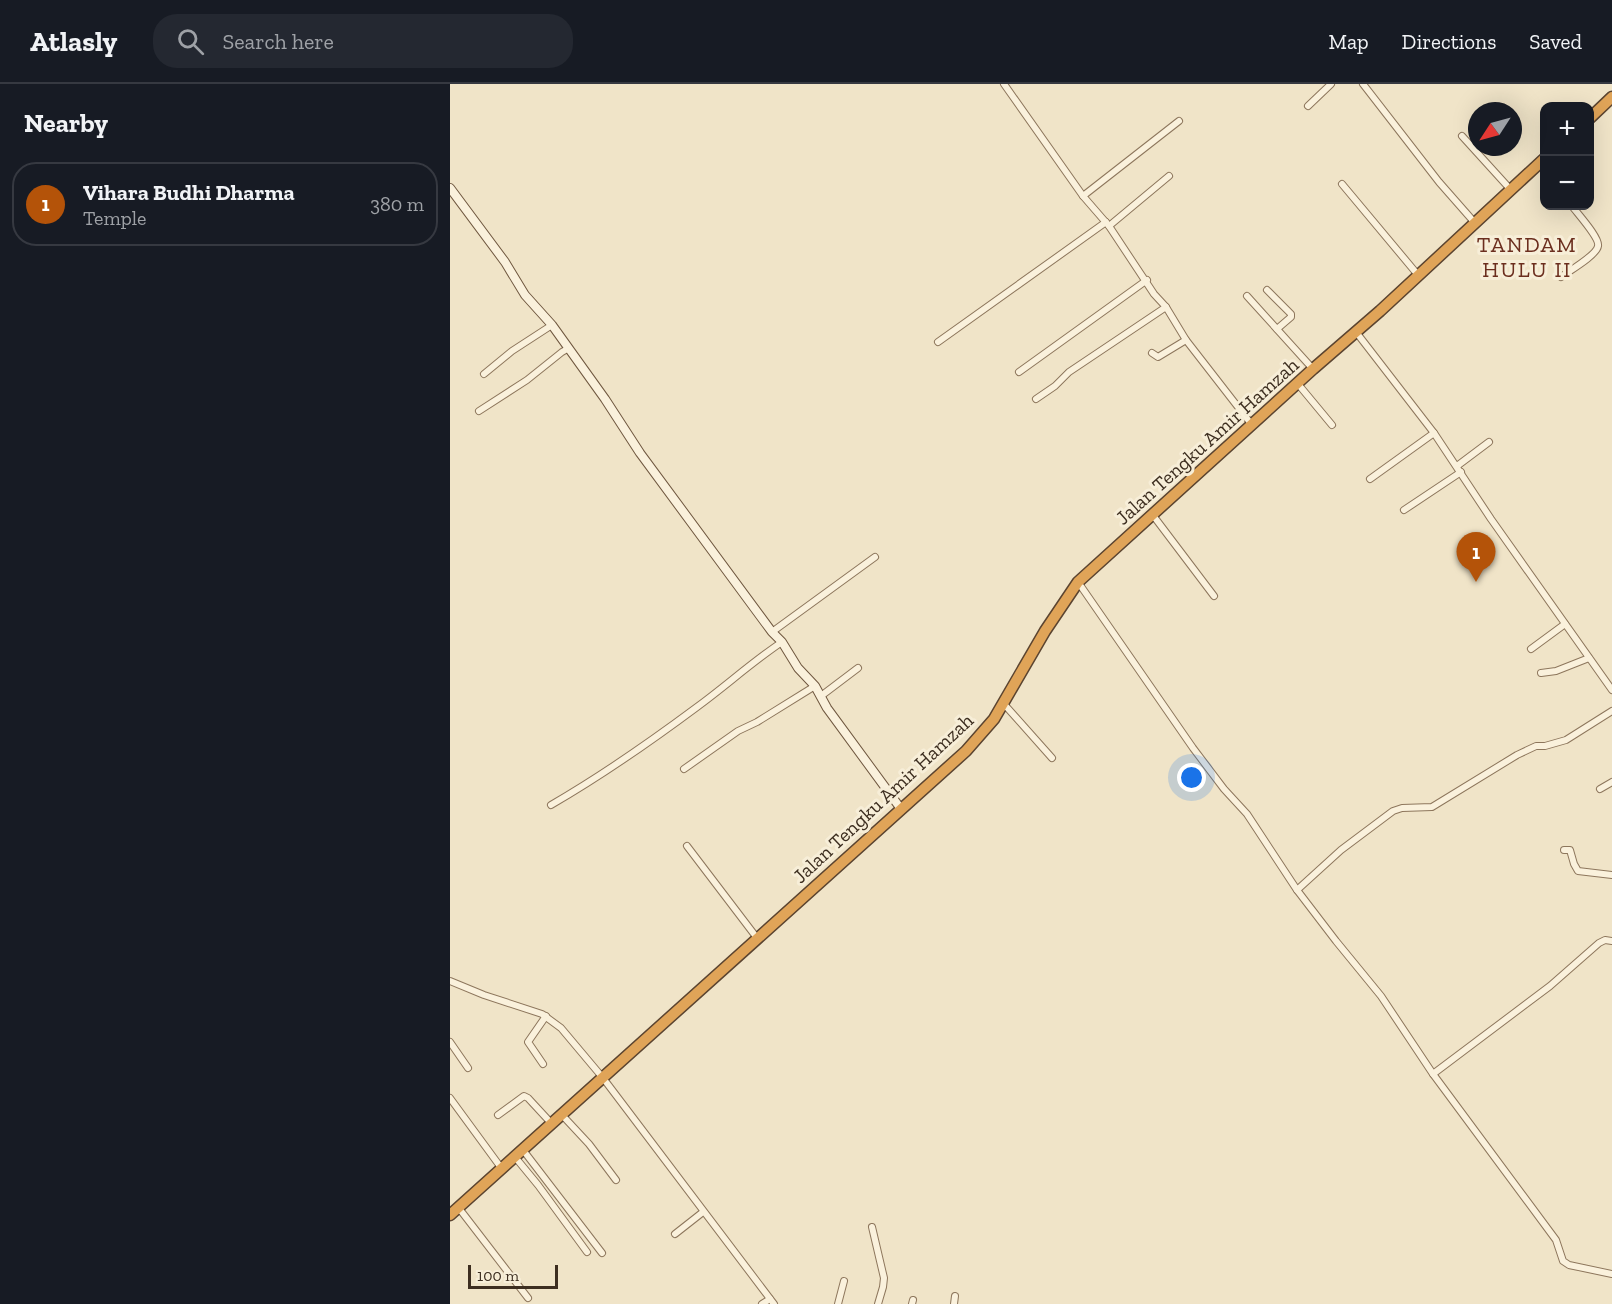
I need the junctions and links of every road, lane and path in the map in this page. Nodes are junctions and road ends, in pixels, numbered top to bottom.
1 (1004, 84) edge
2 (1331, 84) edge
3 (1363, 84) edge
4 (1612, 97) edge
5 (1308, 106) dead end
6 (1594, 114) edge
7 (1179, 122) dead end
8 (1462, 136) dead end
9 (1540, 167) edge
10 (1169, 176) dead end
11 (1342, 184) dead end
12 (450, 188) edge
13 (1511, 190) junction
14 (1083, 196) junction
15 (1575, 210) edge
16 (1475, 223) junction
17 (1107, 224) junction
18 (1418, 275) junction
19 (1561, 277) dead end
20 (1147, 280) junction
21 (1267, 290) dead end
22 (1246, 296) dead end
23 (1166, 307) junction
24 (552, 325) junction
25 (1277, 329) junction
26 (1356, 332) junction
27 (1186, 340) junction
28 (938, 342) dead end
29 (569, 348) junction
30 (1152, 353) dead end
31 (1313, 369) junction
32 (1019, 372) dead end
33 (484, 374) dead end
34 (1298, 384) junction
35 (1036, 399) dead end
36 (479, 411) dead end
37 (1332, 425) dead end
38 (1252, 426) junction
39 (1434, 433) junction
40 (1490, 442) dead end
41 (1459, 469) junction
42 (1370, 479) dead end
43 (1404, 510) dead end
44 (1152, 514) junction
45 (875, 557) dead end
46 (1078, 582) junction
47 (1214, 596) dead end
48 (1565, 624) junction
49 (772, 632) junction
50 (782, 642) junction
51 (1531, 649) dead end
52 (1589, 658) junction
53 (858, 668) dead end
54 (1541, 673) dead end
55 (815, 686) junction
56 (1612, 690) edge
57 (821, 696) junction
58 (1003, 703) junction
59 (1612, 711) edge
60 (1052, 758) dead end
61 (684, 769) dead end
62 (1612, 782) edge
63 (1600, 789) dead end
64 (551, 805) dead end
65 (901, 808) junction
66 (687, 846) dead end
67 (1564, 850) dead end
68 (1612, 875) edge
69 (1297, 890) junction
70 (757, 938) junction
71 (1612, 940) edge
72 (450, 981) edge
73 (544, 1015) junction
74 (450, 1042) edge
75 (543, 1064) dead end
76 (468, 1068) dead end
77 (1433, 1074) junction
78 (603, 1078) junction
79 (450, 1098) edge
80 (498, 1115) dead end
81 (562, 1115) junction
82 (552, 1124) junction
83 (519, 1154) junction
84 (502, 1169) junction
85 (616, 1180) dead end
86 (454, 1211) edge
87 (703, 1212) junction
88 (872, 1227) dead end
89 (675, 1234) dead end
90 (587, 1252) dead end
91 (602, 1253) dead end
92 (1612, 1274) edge
93 (844, 1281) dead end
94 (955, 1296) dead end
95 (528, 1298) dead end
96 (772, 1301) edge
97 (762, 1304) edge
98 (838, 1304) edge
99 (878, 1304) edge
100 (954, 1304) edge

1 - 14 street
2 - 5 street
3 - 16 street
4 - 6 highway
7 - 14 street
8 - 13 street
9 - 13 highway, Jalan Tengku Amir Hamzah
10 - 17 street
11 - 18 street
12 - 24 street
13 - 16 highway, Jalan Tengku Amir Hamzah
14 - 17 street
15 - 19 street
16 - 18 highway, Jalan Tengku Amir Hamzah
17 - 20 street
17 - 28 street
18 - 26 highway, Jalan Tengku Amir Hamzah
20 - 23 street
20 - 32 street
21 - 25 street
22 - 25 street
23 - 27 street
23 - 35 street
24 - 29 street
24 - 33 street
25 - 31 street
26 - 31 highway, Jalan Tengku Amir Hamzah
26 - 39 street
27 - 30 street
27 - 38 street
29 - 36 street
29 - 49 street
31 - 34 highway, Jalan Tengku Amir Hamzah
34 - 37 street
34 - 38 highway, Jalan Tengku Amir Hamzah
38 - 44 highway, Jalan Tengku Amir Hamzah
39 - 41 street
39 - 42 street
40 - 41 street
41 - 43 street
41 - 48 street
44 - 46 highway, Jalan Tengku Amir Hamzah
44 - 47 street
45 - 49 street
46 - 58 highway, Jalan Tengku Amir Hamzah
46 - 69 street
48 - 51 street
48 - 52 street
49 - 50 street
50 - 55 street
50 - 64 street
52 - 54 street
52 - 56 street
53 - 57 street
55 - 57 street
55 - 61 street
57 - 65 street
58 - 60 street
58 - 65 highway, Jalan Tengku Amir Hamzah
59 - 69 street
62 - 63 street
65 - 70 highway, Jalan Tengku Amir Hamzah
66 - 70 street
67 - 68 street
69 - 77 street
70 - 78 highway, Jalan Tengku Amir Hamzah
71 - 77 street
72 - 73 street
73 - 75 street
73 - 78 street
74 - 76 street
77 - 92 street
78 - 81 highway, Jalan Tengku Amir Hamzah
78 - 87 street
79 - 84 street
80 - 82 street
81 - 82 highway, Jalan Tengku Amir Hamzah
81 - 85 street
82 - 83 highway, Jalan Tengku Amir Hamzah
83 - 84 highway, Jalan Tengku Amir Hamzah
83 - 90 street
83 - 91 street
84 - 86 highway, Jalan Tengku Amir Hamzah
86 - 95 street
87 - 89 street
87 - 96 street
88 - 99 street
93 - 98 street
94 - 100 street
96 - 97 street

